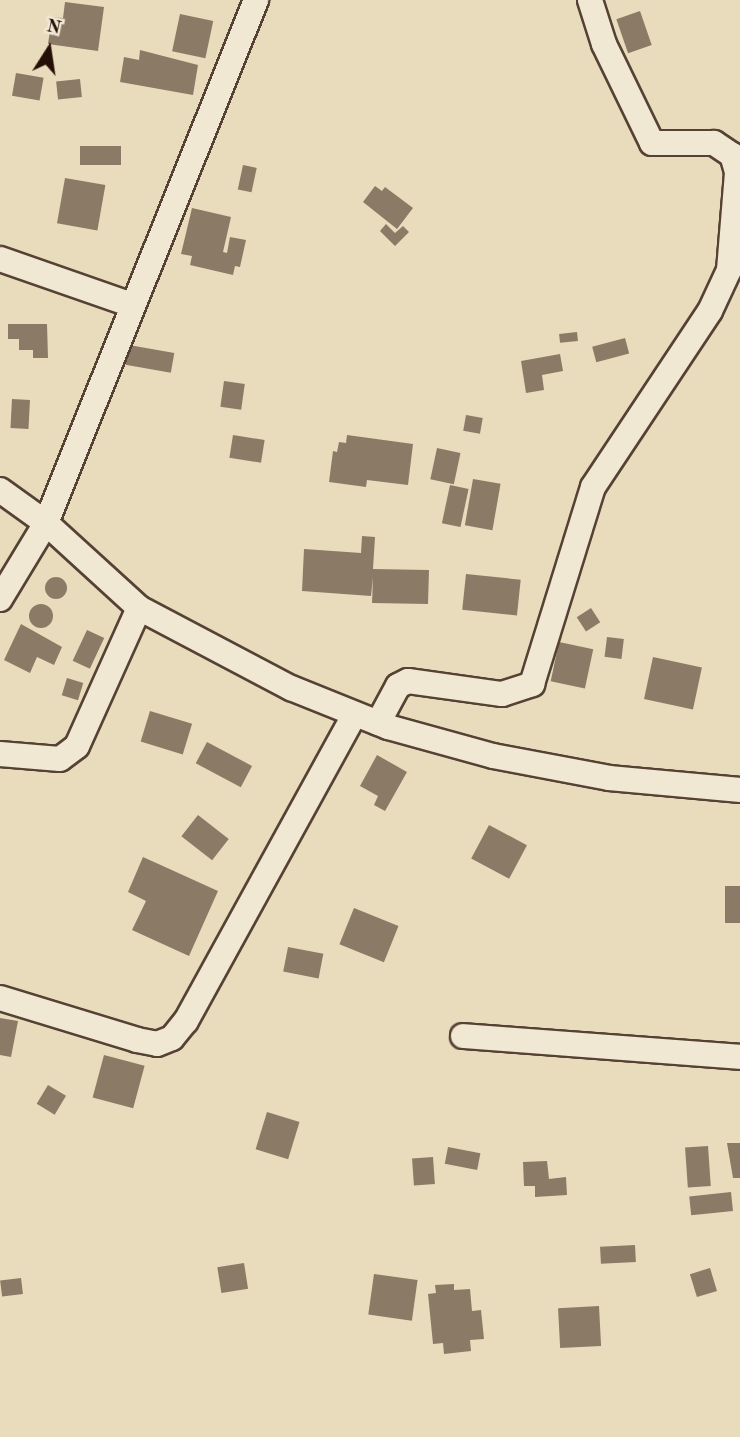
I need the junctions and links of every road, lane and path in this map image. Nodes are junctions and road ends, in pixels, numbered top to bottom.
1 (256, 0) edge
2 (590, 0) edge
3 (0, 259) edge
4 (132, 305) junction
5 (2, 493) edge
6 (46, 523) junction
7 (0, 599) edge
8 (139, 608) junction
9 (366, 718) junction
10 (0, 754) edge
11 (740, 790) edge
12 (0, 998) edge
13 (463, 1035) dead end
14 (740, 1057) edge

1 - 4 street
2 - 9 street
3 - 4 street
4 - 6 street
5 - 6 street
6 - 7 street
6 - 8 street
8 - 9 street
8 - 10 street
9 - 11 street
9 - 12 street
13 - 14 street

